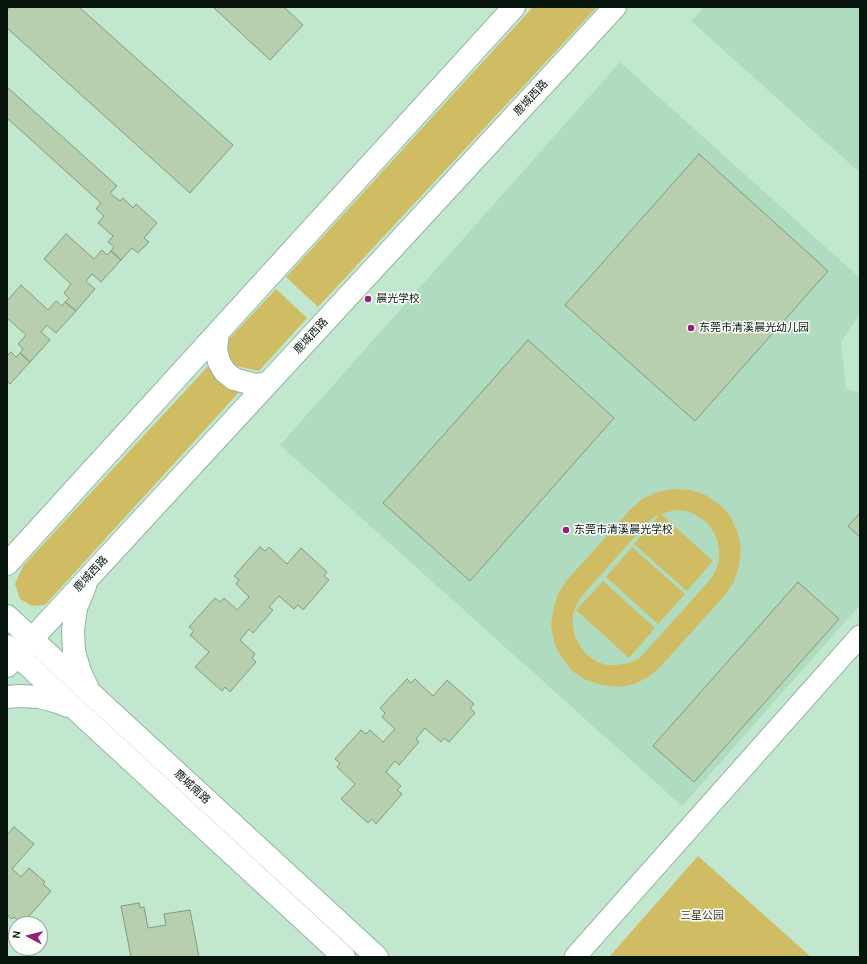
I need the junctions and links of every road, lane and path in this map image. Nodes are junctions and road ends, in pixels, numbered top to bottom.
1 (514, 7) edge
2 (615, 7) edge
3 (218, 332) junction
4 (267, 383) junction
5 (32, 536) junction
6 (7, 545) edge
7 (7, 564) edge
8 (95, 570) junction
9 (7, 616) edge
10 (860, 636) edge
11 (32, 639) junction
12 (10, 656) edge
13 (89, 692) junction
14 (7, 697) edge
15 (75, 709) junction
16 (344, 957) edge
17 (378, 957) edge
18 (575, 957) edge

1 - 3 street
2 - 4 street, 鹿城西路
3 - 4 street
3 - 5 street
4 - 8 street, 鹿城西路
5 - 6 street
5 - 7 street
8 - 11 street, 鹿城西路
8 - 13 street
9 - 11 street, 鹿城南路
10 - 18 street
11 - 12 street, 鹿城西路
11 - 13 street, 鹿城南路
12 - 15 street, 鹿城南路
13 - 17 street, 鹿城南路
14 - 15 street
15 - 16 street, 鹿城南路

